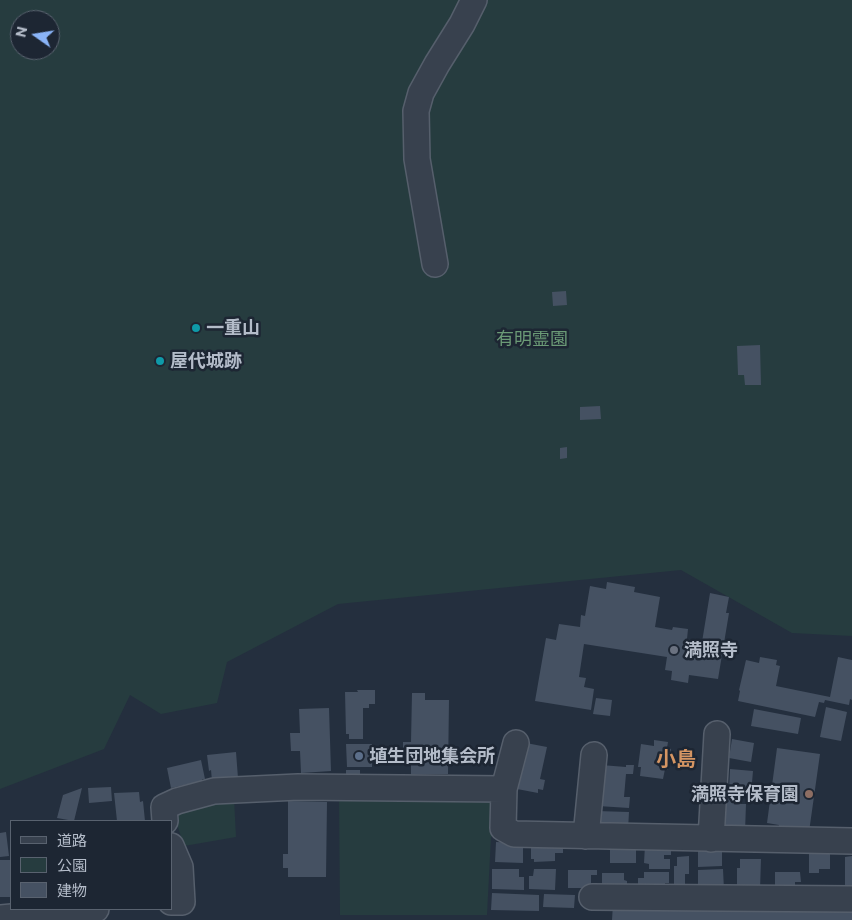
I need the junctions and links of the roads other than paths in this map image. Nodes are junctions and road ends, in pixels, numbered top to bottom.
1 (474, 0) edge
2 (435, 264) dead end
3 (717, 734) dead end
4 (516, 743) dead end
5 (594, 755) dead end
6 (504, 789) junction
7 (165, 820) edge
8 (586, 836) junction
9 (712, 839) junction
10 (852, 841) edge
11 (172, 850) edge
12 (592, 897) dead end
13 (852, 899) edge
14 (172, 902) edge
15 (85, 910) edge
16 (0, 918) edge

1 - 2 street
3 - 9 street
4 - 6 street
5 - 8 street
6 - 7 street
6 - 8 street
8 - 9 street
9 - 10 street
11 - 14 street
12 - 13 street
15 - 16 street

